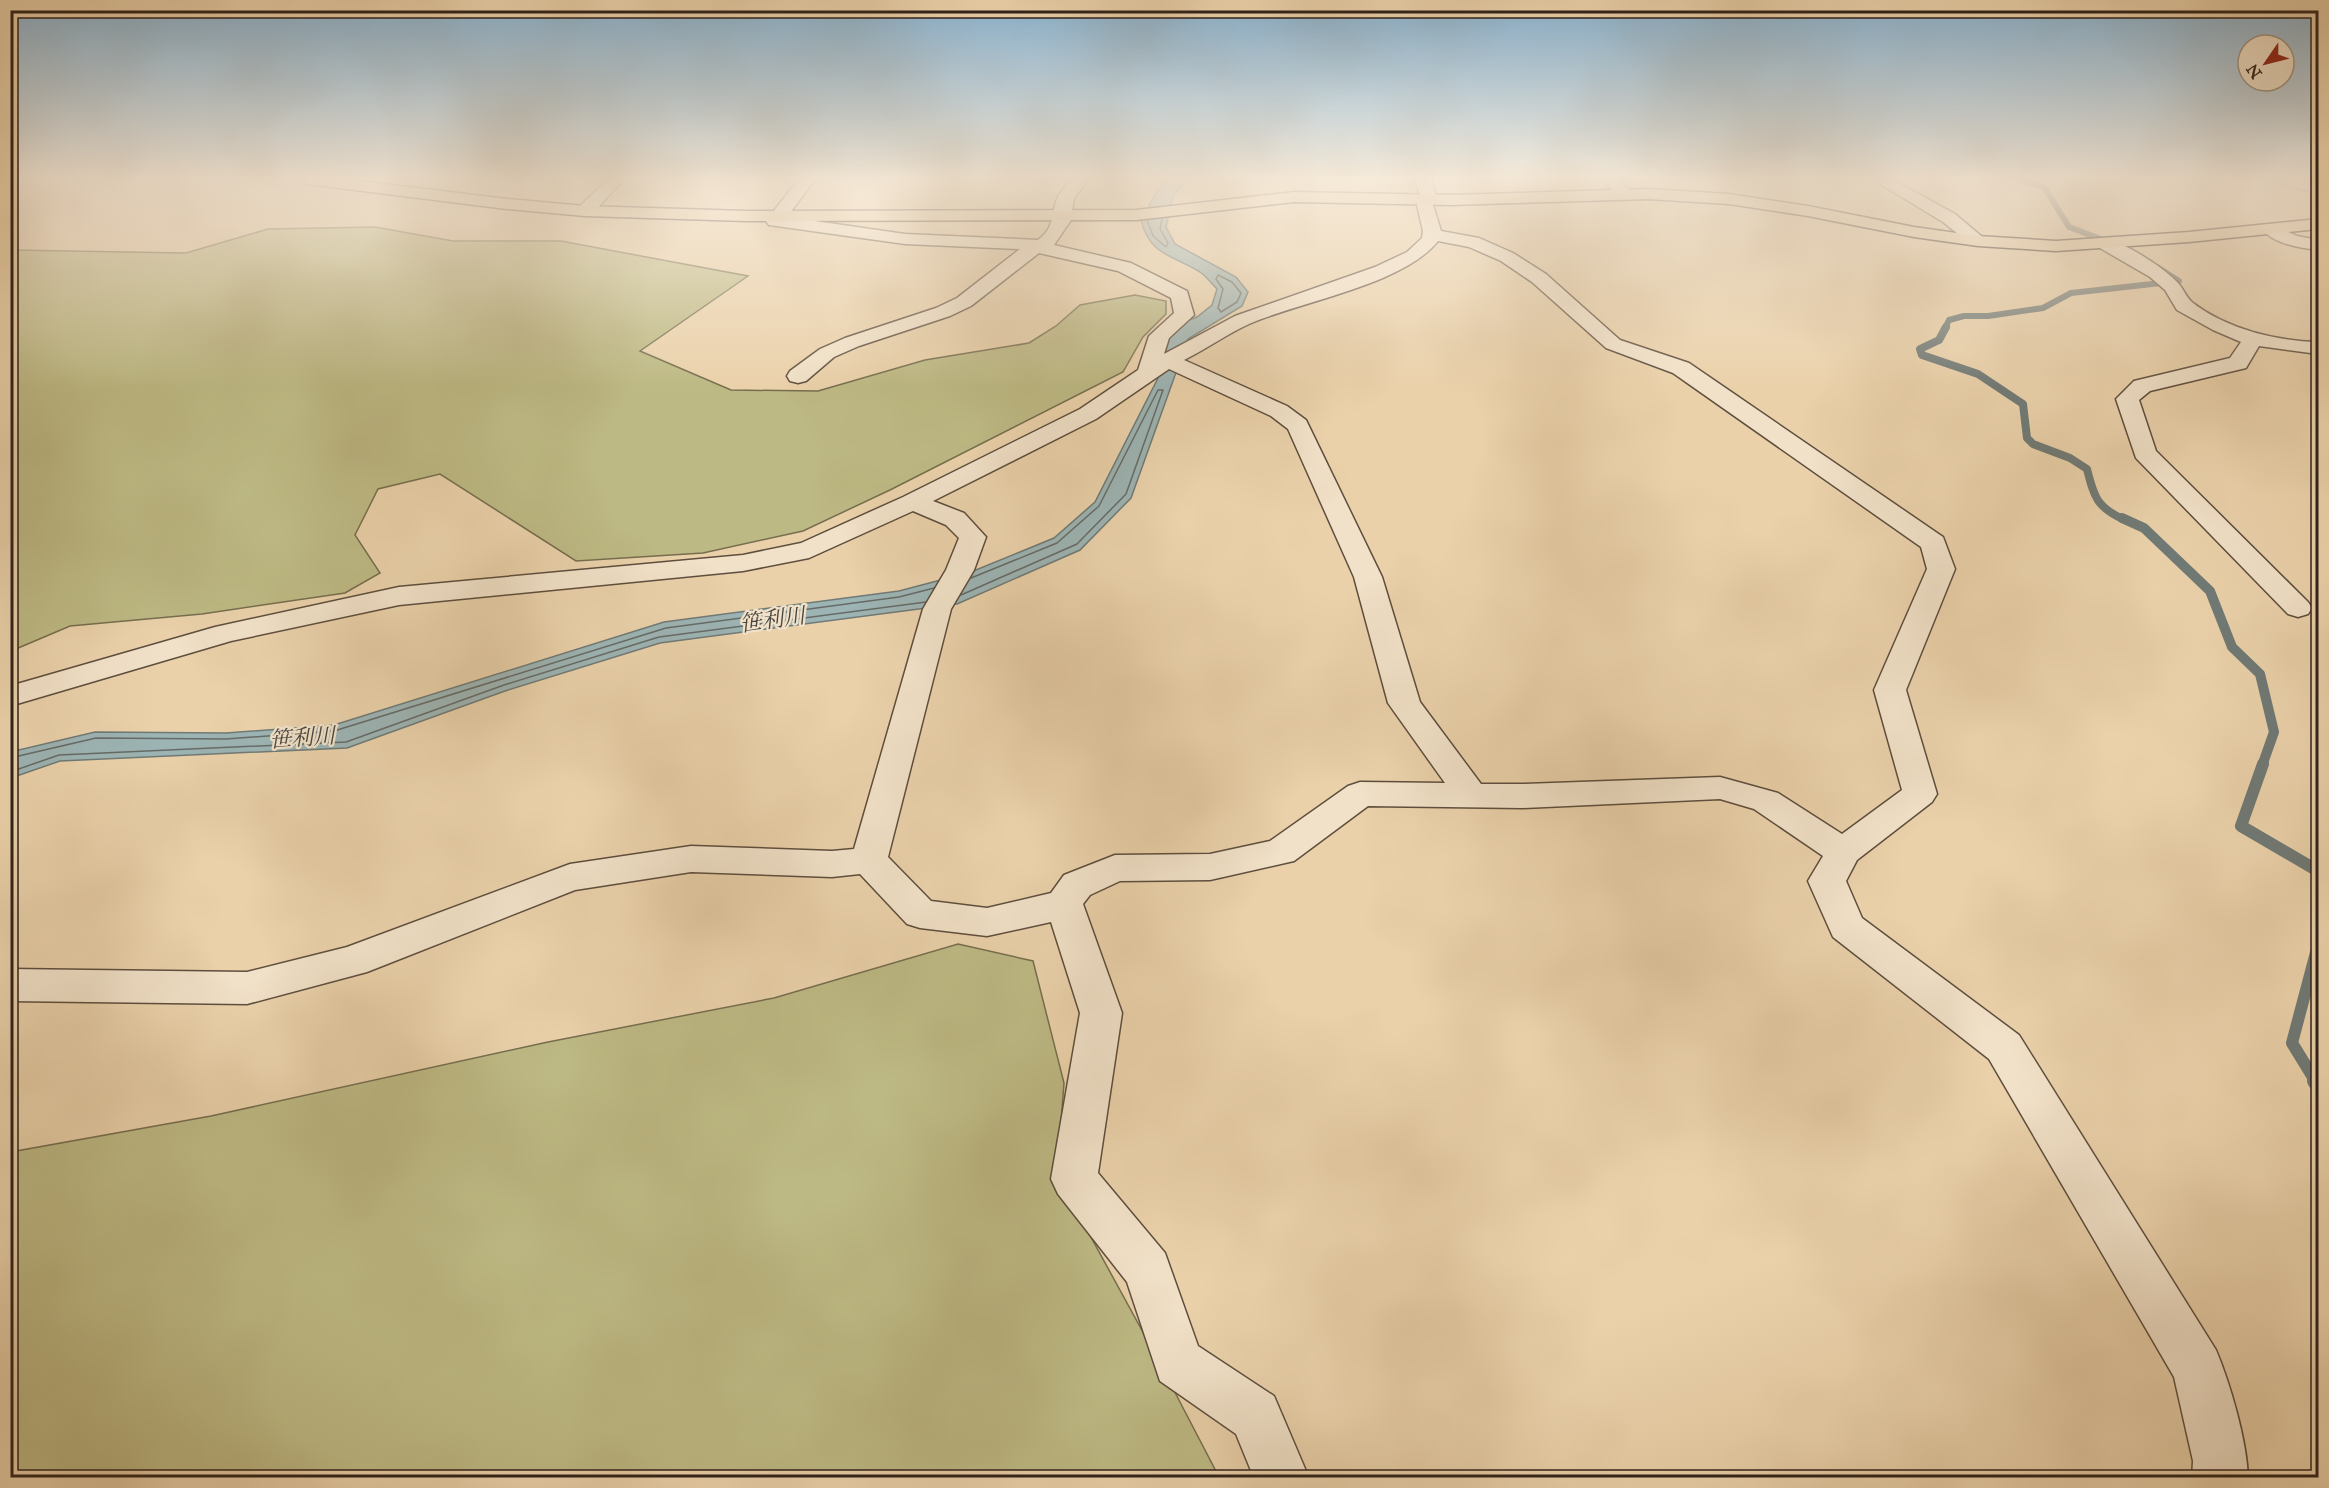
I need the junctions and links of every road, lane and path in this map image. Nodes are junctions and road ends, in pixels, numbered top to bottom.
1 (1035, 248) edge
2 (1044, 248) edge
3 (1422, 248) edge
4 (1487, 248) edge
5 (2118, 248) edge
6 (2253, 339) junction
7 (2319, 348) edge
8 (1170, 365) junction
9 (798, 376) dead end
10 (912, 502) junction
11 (2298, 608) dead end
12 (10, 696) edge
13 (1470, 794) junction
14 (1843, 852) junction
15 (869, 861) junction
16 (1064, 903) junction
17 (10, 985) edge
18 (1282, 1478) edge
19 (2220, 1478) edge

1 - 9 street
2 - 8 street
3 - 8 street
4 - 14 street
5 - 6 street
6 - 7 street
6 - 11 street
8 - 10 street
8 - 13 street
10 - 12 street
10 - 15 street
13 - 14 street
13 - 16 street
14 - 19 street
15 - 16 street
15 - 17 street
16 - 18 street

